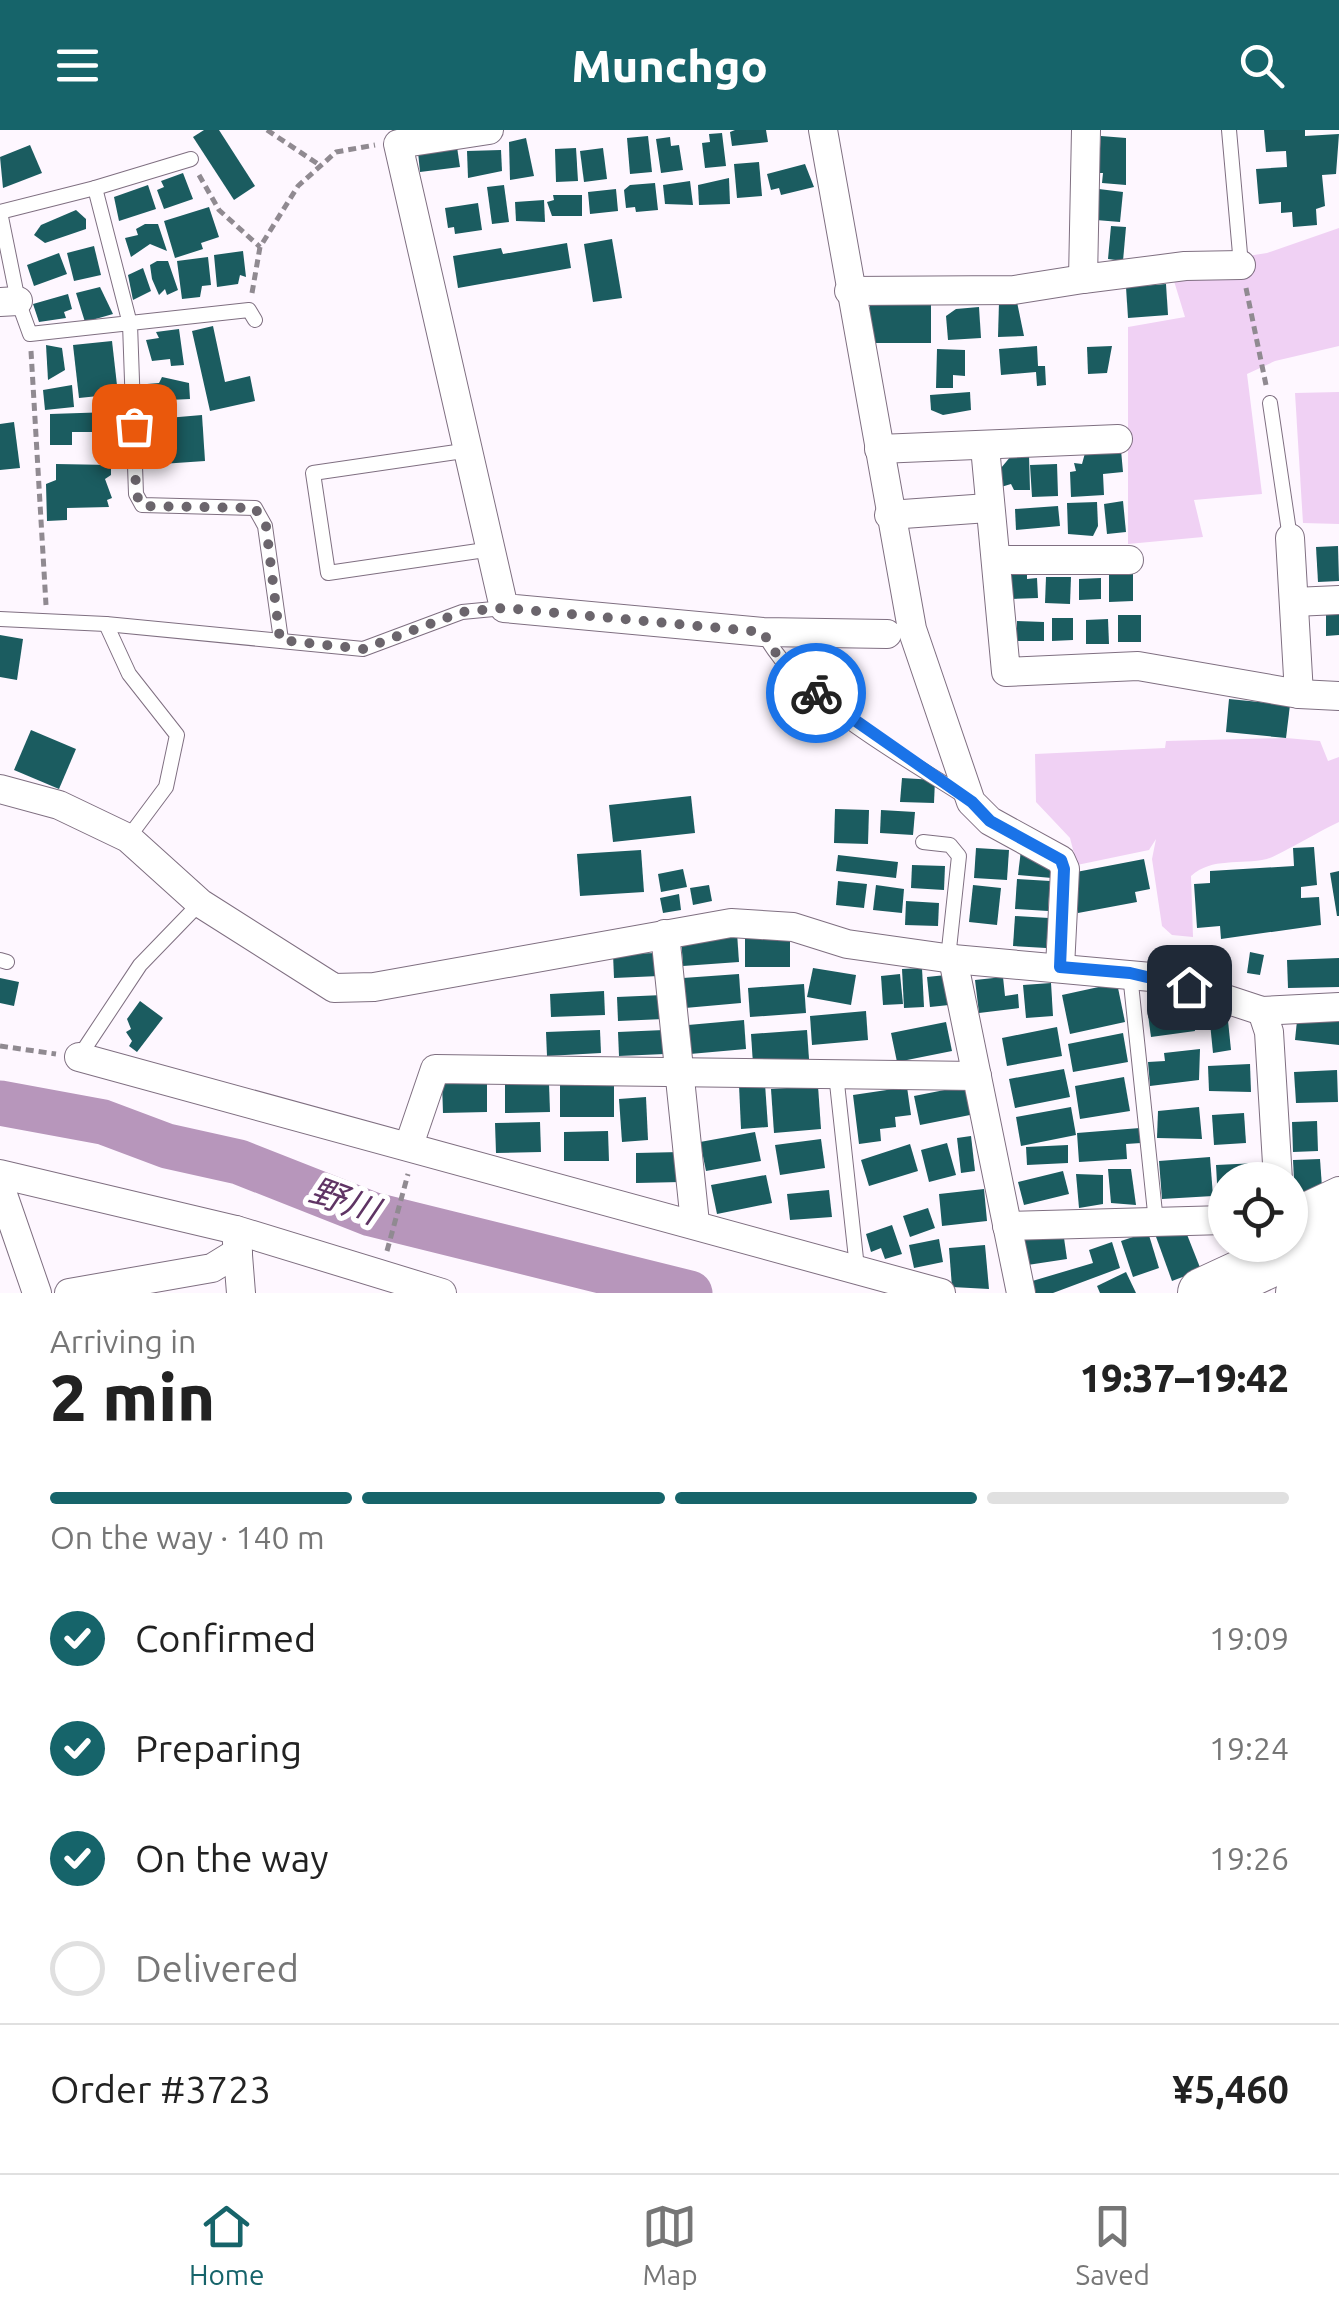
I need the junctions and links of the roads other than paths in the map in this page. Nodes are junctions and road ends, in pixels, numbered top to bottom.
1 (489, 130) edge
2 (823, 130) edge
3 (1086, 130) edge
4 (1229, 130) edge
5 (432, 133) edge
6 (190, 159) road end
7 (96, 188) junction
8 (0, 212) edge
9 (1241, 265) joint
10 (1083, 279) junction
11 (849, 291) junction
12 (9, 301) edge
13 (252, 315) road end
14 (130, 324) junction
15 (1270, 403) road end
16 (1118, 438) dead end
17 (985, 447) junction
18 (470, 450) junction
19 (879, 450) junction
20 (988, 508) junction
21 (889, 515) junction
22 (1290, 538) joint
23 (492, 549) junction
24 (997, 560) junction
25 (1129, 560) dead end
26 (1339, 600) edge
27 (1294, 602) junction
28 (504, 608) junction
29 (0, 619) edge
30 (106, 624) junction
31 (763, 632) junction
32 (887, 634) dead end
33 (280, 640) junction
34 (1299, 694) junction
35 (1339, 696) edge
36 (0, 789) edge
37 (972, 802) junction
38 (128, 838) junction
39 (923, 842) dead end
40 (200, 903) junction
41 (666, 934) junction
42 (952, 959) junction
43 (1060, 967) junction
44 (1130, 973) junction
45 (1339, 1007) edge
46 (1262, 1011) junction
47 (79, 1057) joint
48 (680, 1071) junction
49 (836, 1074) junction
50 (977, 1076) junction
51 (410, 1152) junction
52 (1277, 1162) edge
53 (0, 1174) edge
54 (0, 1186) edge
55 (1339, 1191) edge
56 (1308, 1206) edge
57 (1208, 1220) edge
58 (1156, 1222) junction
59 (694, 1224) junction
60 (1008, 1226) junction
61 (1339, 1230) edge
62 (237, 1241) junction
63 (857, 1268) junction
64 (1339, 1275) edge
65 (381, 1283) edge
66 (37, 1293) edge
67 (69, 1293) edge
68 (241, 1293) edge
69 (442, 1293) edge
70 (941, 1293) edge
71 (1021, 1293) edge
72 (1203, 1293) edge
73 (1300, 1293) edge

1 - 5 street
2 - 11 street
3 - 10 street
4 - 9 lane
5 - 18 street
6 - 7 lane
7 - 8 lane
7 - 14 lane
8 - 12 lane
9 - 10 street
10 - 11 street
11 - 19 street
12 - 14 lane
13 - 14 lane
14 - 33 lane
15 - 22 lane
16 - 17 street
17 - 19 street
17 - 20 street
18 - 23 street
18 - 23 lane
19 - 21 street
20 - 21 street
20 - 24 street
21 - 37 street
22 - 27 street
23 - 28 street
24 - 25 street
24 - 34 street
26 - 27 street
27 - 34 street
28 - 31 street
28 - 33 lane
29 - 30 lane
30 - 33 lane
30 - 38 lane
31 - 32 street
31 - 37 lane
34 - 35 street
36 - 38 street
37 - 43 street
38 - 40 street
39 - 42 lane
40 - 41 street
40 - 47 lane
41 - 42 street
41 - 48 street
42 - 43 street
42 - 50 street
43 - 44 street
44 - 46 street
44 - 58 lane
45 - 46 street
46 - 52 street
47 - 51 street
48 - 49 street
48 - 51 street
48 - 59 street
49 - 50 street
49 - 63 lane
50 - 60 street
51 - 59 street
53 - 62 street
54 - 66 street
55 - 56 street
57 - 58 street
58 - 60 street
59 - 63 street
60 - 71 street
61 - 72 highway
62 - 65 street
62 - 67 street
62 - 68 street
63 - 70 street
64 - 73 highway
65 - 69 street

